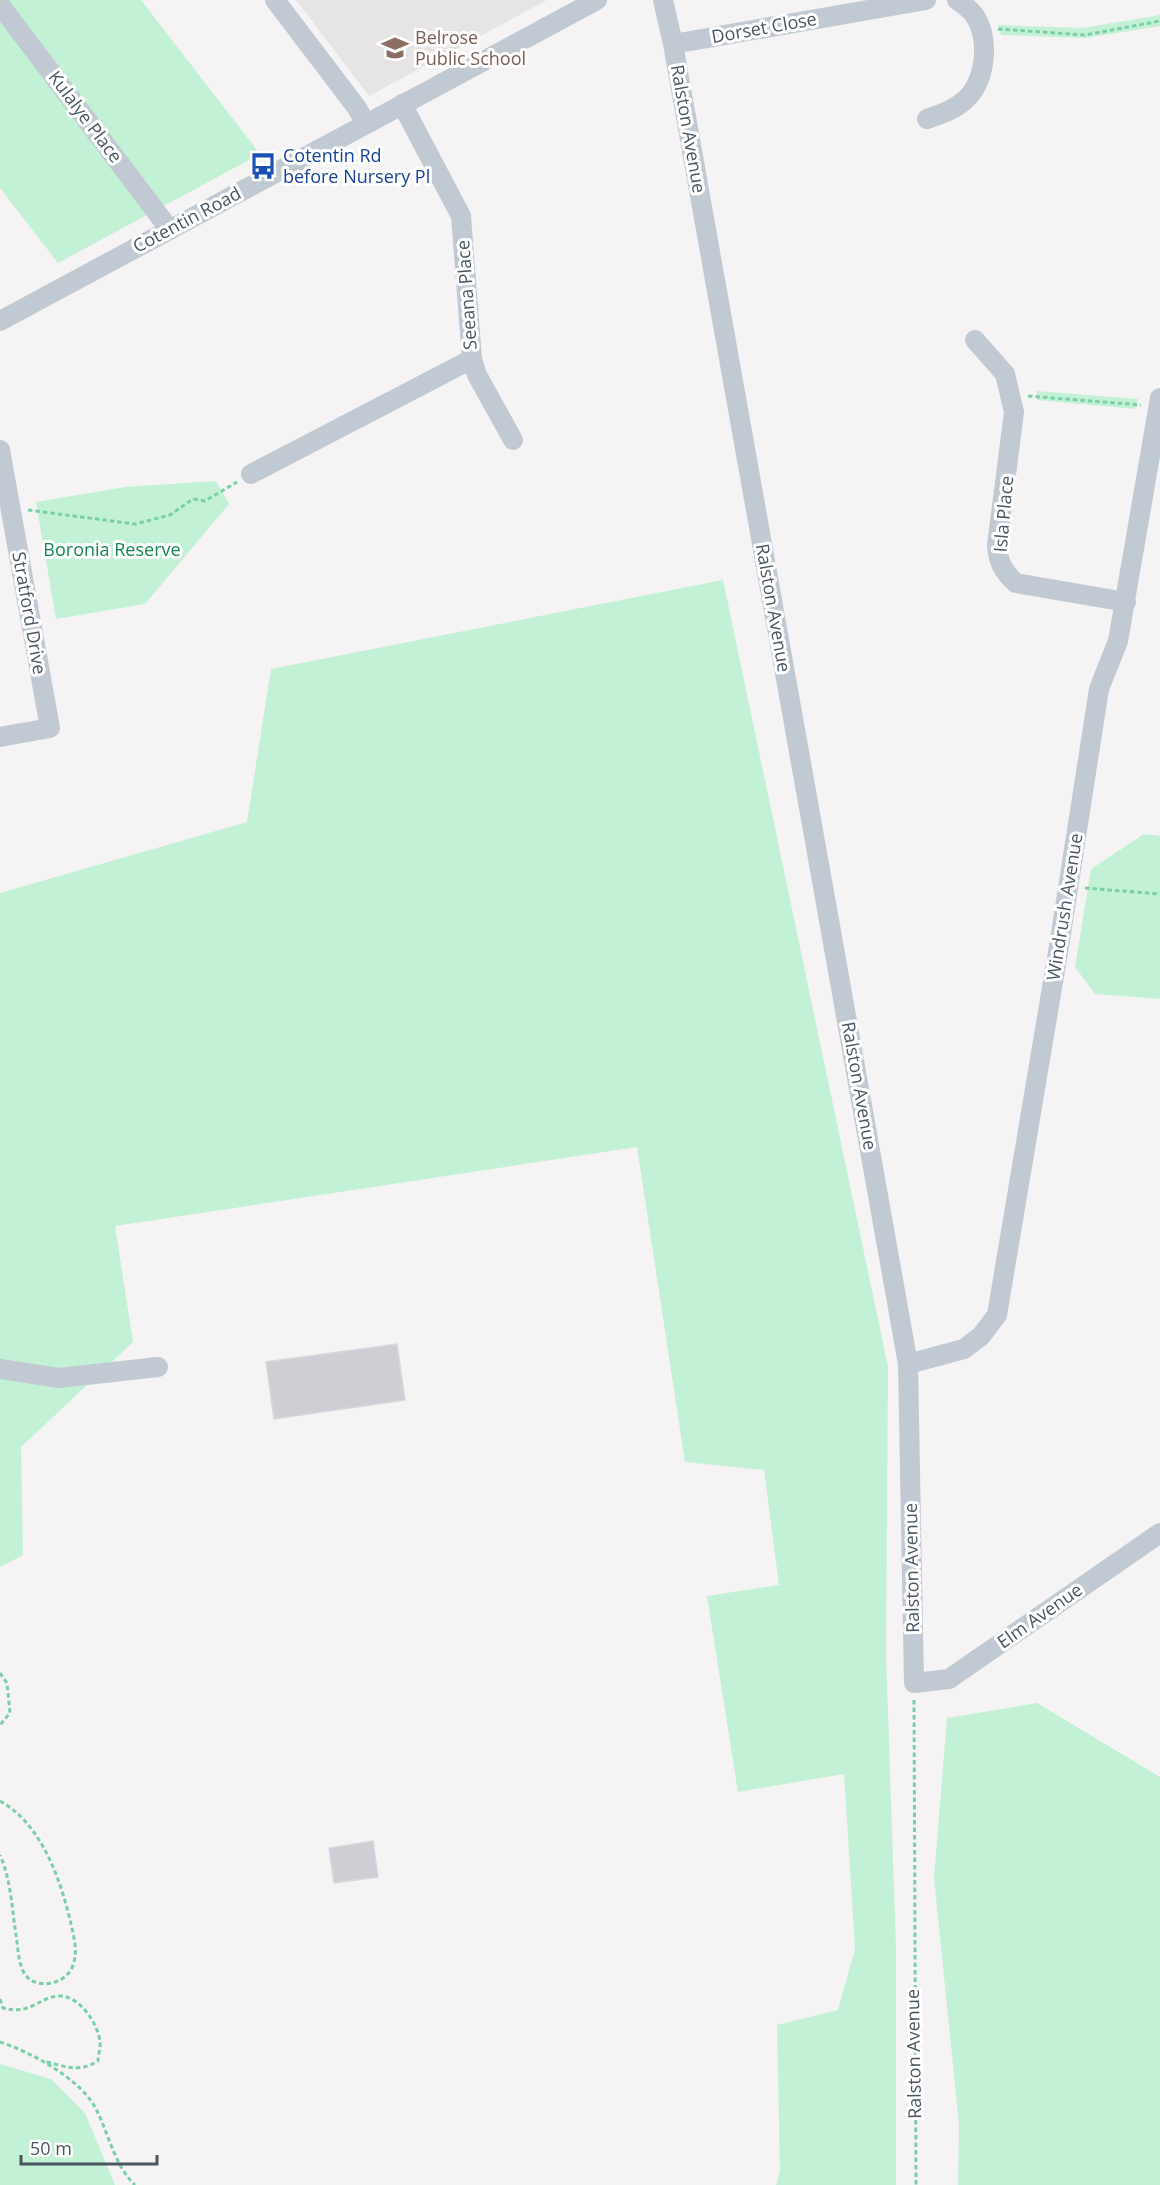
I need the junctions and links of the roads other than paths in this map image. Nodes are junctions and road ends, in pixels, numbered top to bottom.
1 (275, 0) edge
2 (597, 0) edge
3 (663, 0) edge
4 (926, 0) edge
5 (957, 0) edge
6 (0, 5) edge
7 (673, 44) junction
8 (402, 104) junction
9 (927, 119) dead end
10 (366, 124) junction
11 (170, 230) junction
12 (0, 321) edge
13 (975, 340) dead end
14 (472, 359) junction
15 (1159, 402) edge
16 (513, 440) dead end
17 (0, 450) edge
18 (251, 474) road end
19 (1126, 602) junction
20 (0, 737) edge
21 (908, 1364) junction
22 (158, 1366) dead end
23 (0, 1369) edge
24 (1160, 1533) edge
25 (914, 1683) joint

1 - 10 street
2 - 8 street, Cotentin Road
3 - 7 street, Ralston Avenue
4 - 7 street, Dorset Close
5 - 9 street
6 - 11 street, Kulalye Place
7 - 21 street, Ralston Avenue
8 - 10 street, Cotentin Road
8 - 14 street, Seeana Place
10 - 11 street, Cotentin Road
11 - 12 street, Cotentin Road
13 - 19 street, Isla Place
14 - 16 street
14 - 18 street, Seeana Place
15 - 19 street, Windrush Avenue
17 - 20 street, Stratford Drive
19 - 21 street, Windrush Avenue
21 - 25 street, Ralston Avenue
22 - 23 street
24 - 25 street, Elm Avenue

